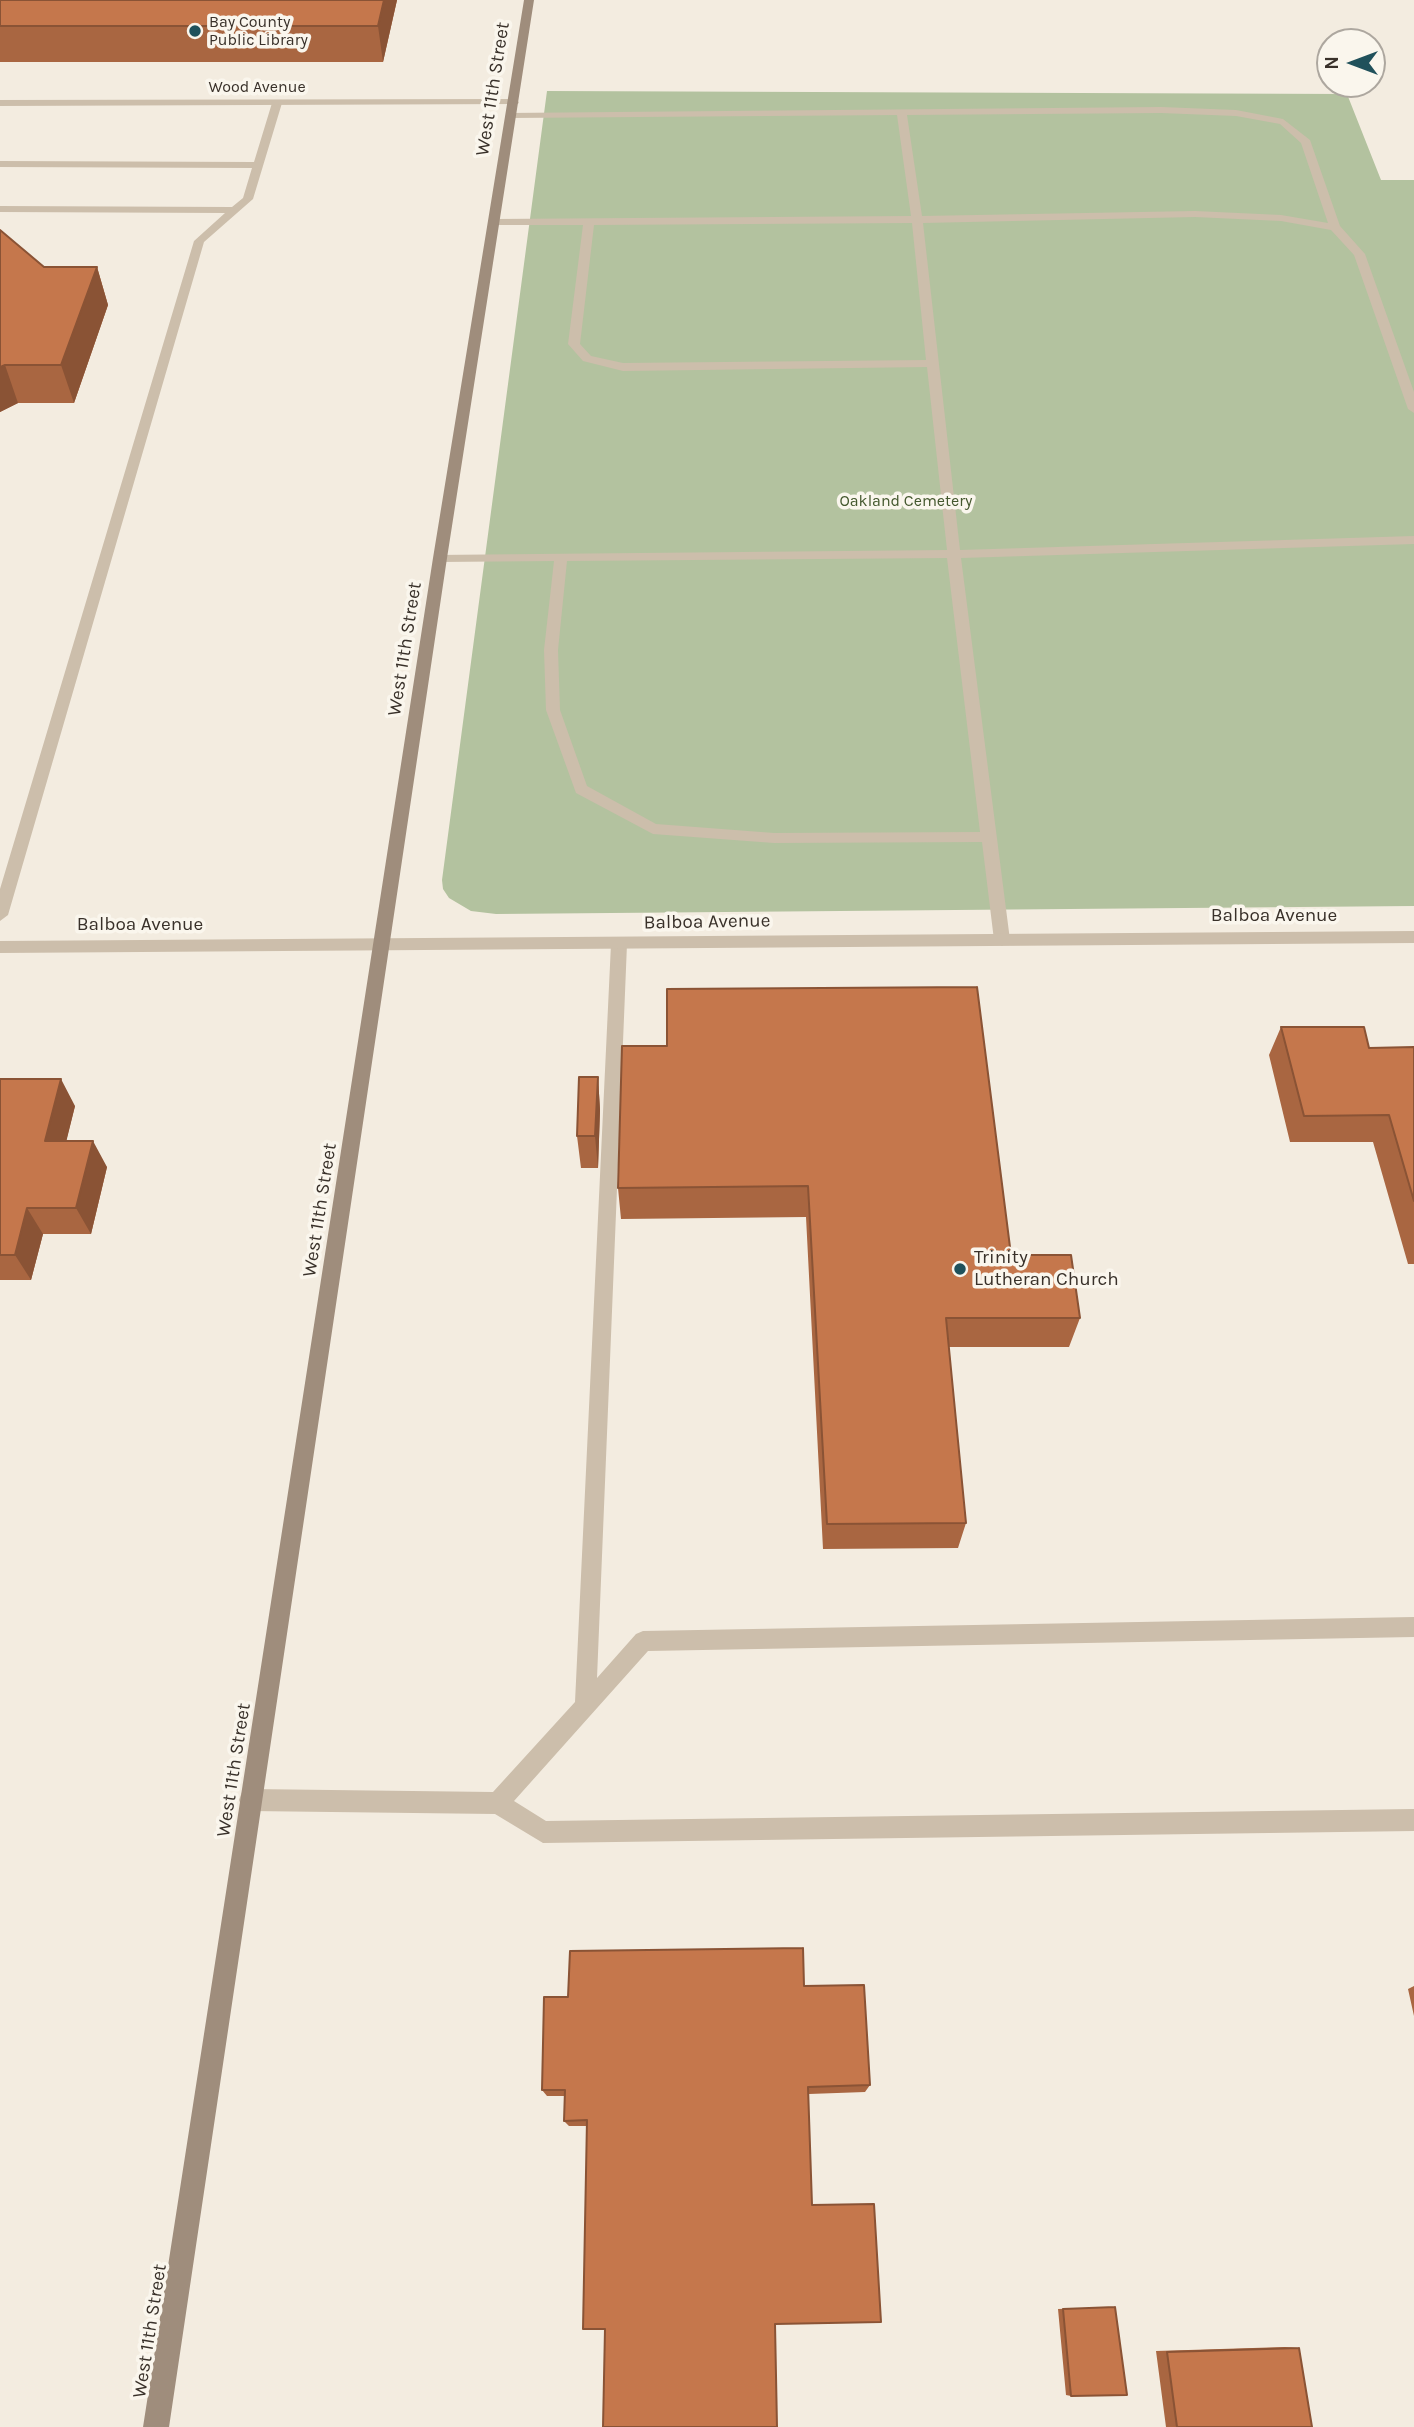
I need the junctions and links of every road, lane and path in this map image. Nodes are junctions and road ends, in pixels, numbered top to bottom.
1 (528, 0) edge
2 (0, 103) edge
3 (277, 103) junction
4 (512, 108) junction
5 (902, 114) junction
6 (0, 164) edge
7 (258, 165) junction
8 (0, 209) edge
9 (235, 209) junction
10 (917, 219) junction
11 (589, 221) junction
12 (494, 222) junction
13 (1335, 227) junction
14 (933, 363) junction
15 (1414, 409) edge
16 (1414, 540) edge
17 (953, 554) junction
18 (561, 557) junction
19 (440, 558) junction
20 (988, 836) junction
21 (0, 915) edge
22 (1414, 937) edge
23 (1002, 940) junction
24 (619, 944) junction
25 (382, 946) junction
26 (0, 947) edge
27 (1414, 1627) edge
28 (585, 1706) junction
29 (250, 1800) junction
30 (498, 1803) junction
31 (1414, 1819) edge
32 (156, 2427) edge

1 - 4 main road, West 11th Street
2 - 3 street, Wood Avenue
3 - 4 street, Wood Avenue
3 - 7 street
4 - 5 street, Wood Avenue
4 - 12 main road, West 11th Street
5 - 10 street
5 - 13 street, Wood Avenue
6 - 7 street
7 - 9 street
8 - 9 street
9 - 21 street
10 - 11 street
10 - 13 street
10 - 14 street
11 - 12 street
11 - 14 street
12 - 19 main road, West 11th Street
13 - 15 street
14 - 17 street
16 - 17 street
17 - 18 street
17 - 20 street
18 - 19 street
18 - 20 street
19 - 25 main road, West 11th Street
20 - 23 street
22 - 23 street, Balboa Avenue
23 - 24 street, Balboa Avenue
24 - 25 street, Balboa Avenue
24 - 28 street
25 - 26 street, Balboa Avenue
25 - 29 main road, West 11th Street
27 - 28 street
28 - 30 street
29 - 30 street
29 - 32 main road, West 11th Street
30 - 31 street

